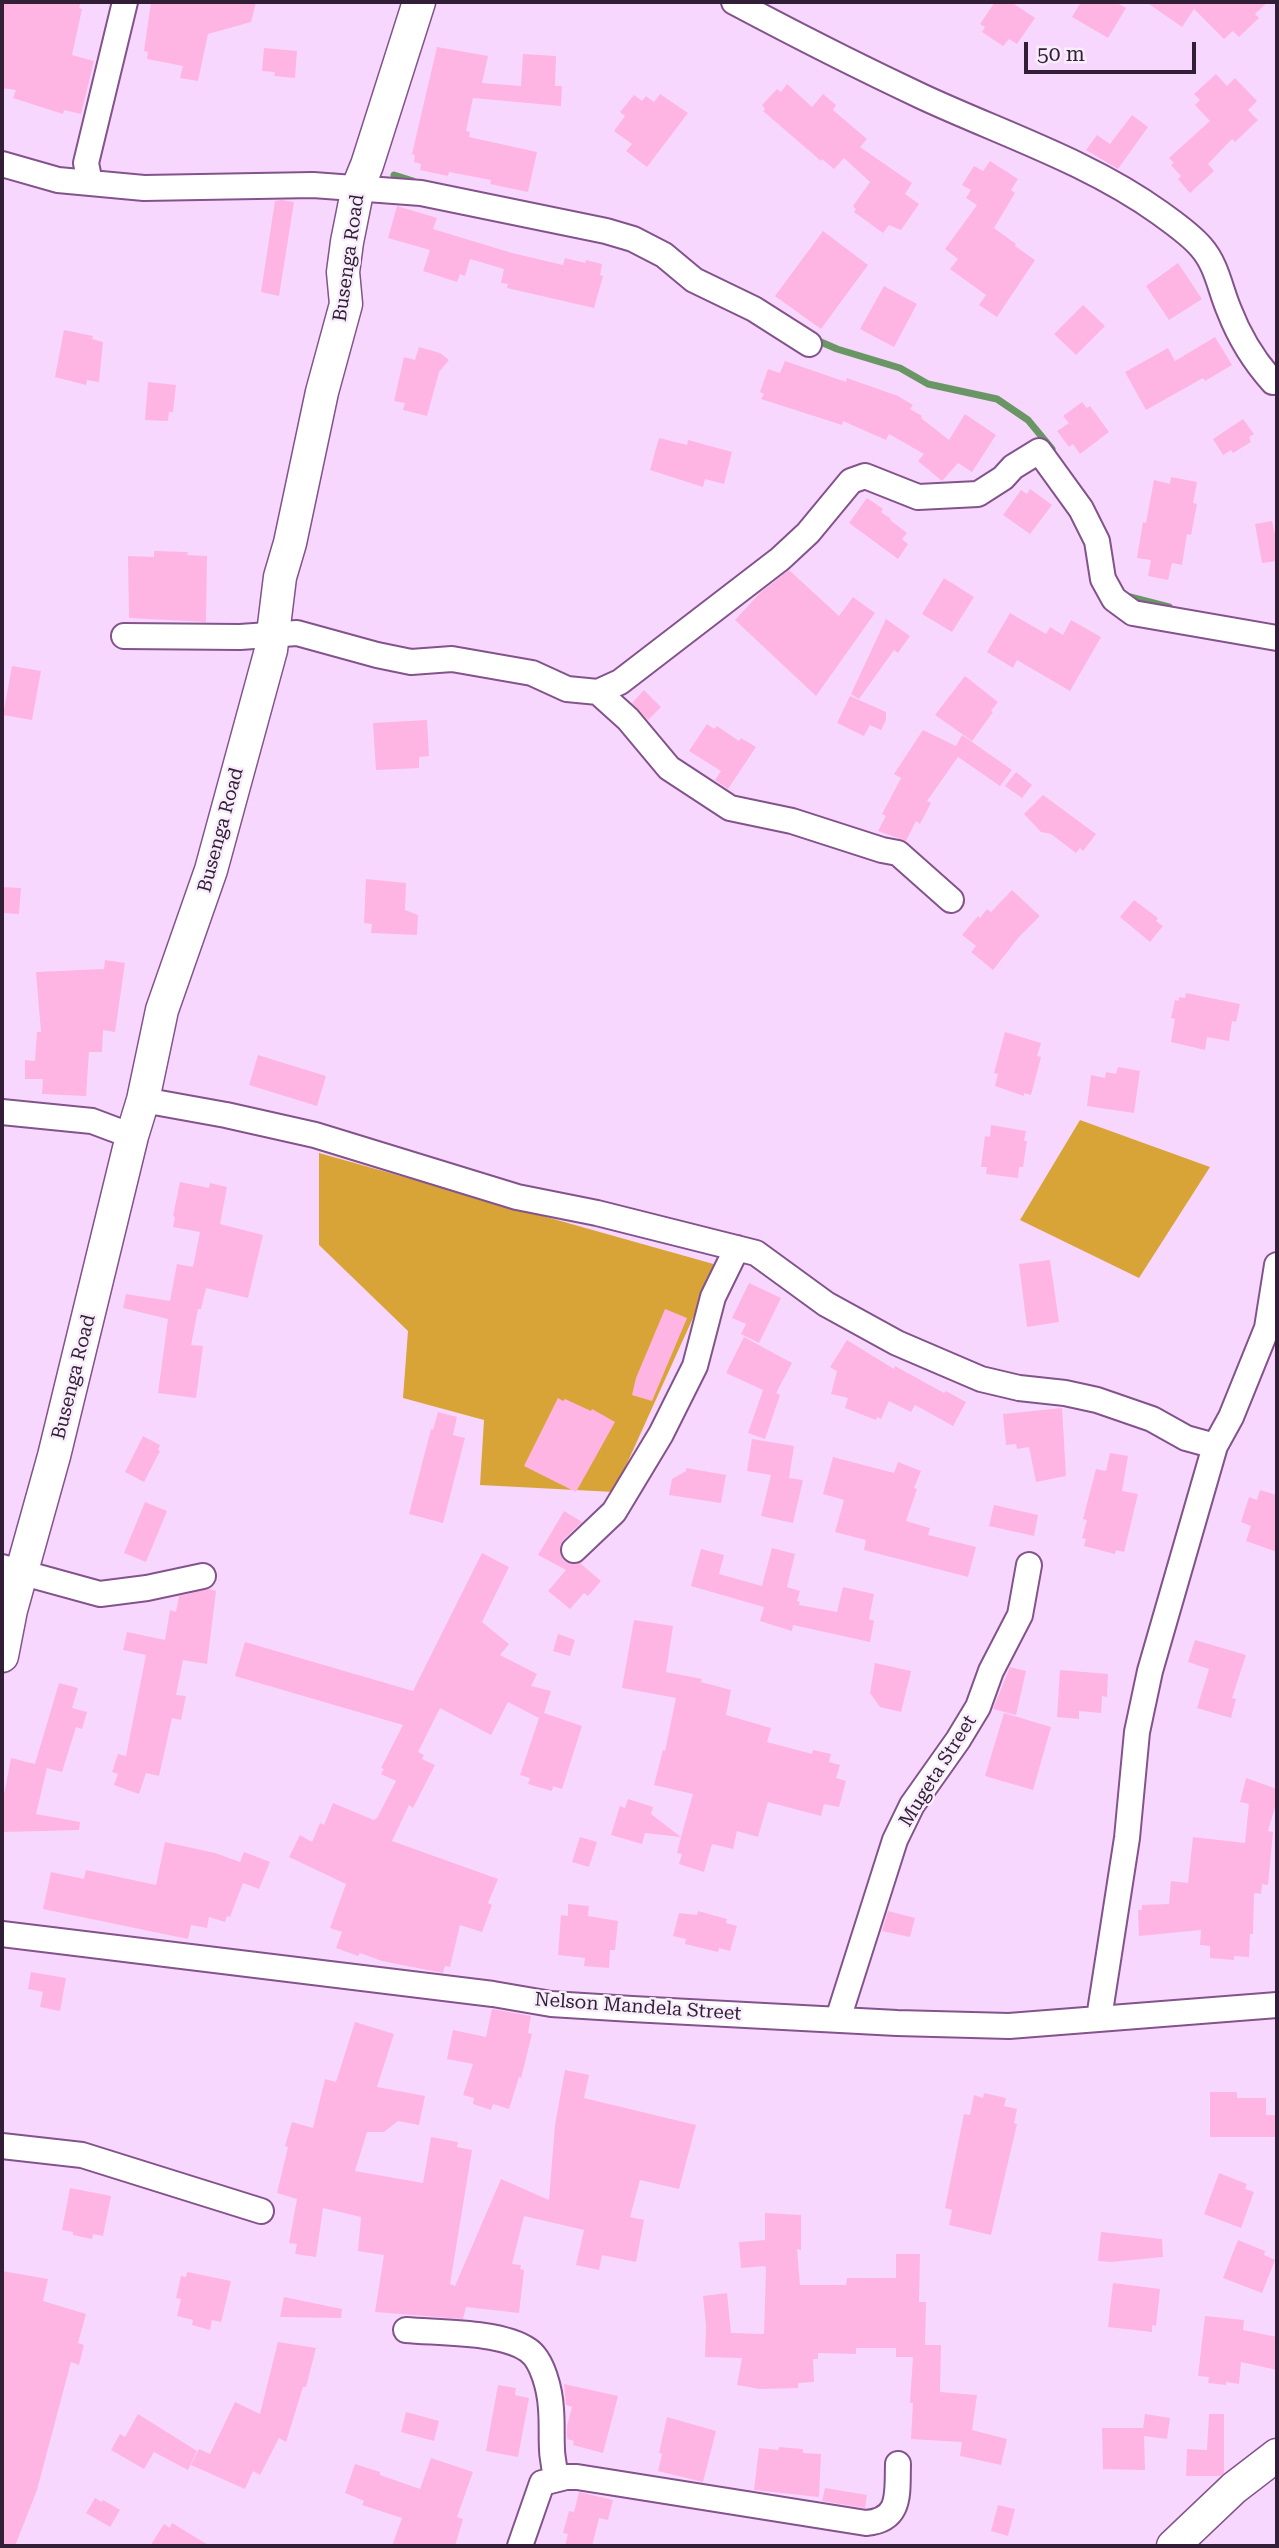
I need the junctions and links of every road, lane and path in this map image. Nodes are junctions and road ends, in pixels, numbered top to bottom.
1 (125, 2) edge
2 (419, 2) edge
3 (734, 2) edge
4 (2, 164) edge
5 (90, 183) junction
6 (358, 187) junction
7 (809, 344) dead end
8 (1273, 382) dead end
9 (271, 635) junction
10 (124, 636) dead end
11 (1277, 638) edge
12 (598, 692) junction
13 (951, 900) dead end
14 (143, 1100) junction
15 (2, 1112) edge
16 (132, 1136) junction
17 (737, 1248) junction
18 (1277, 1265) edge
19 (1272, 1329) edge
20 (1215, 1446) junction
21 (574, 1550) dead end
22 (1029, 1565) dead end
23 (12, 1569) edge
24 (203, 1576) dead end
25 (2, 1656) edge
26 (2, 1934) edge
27 (1277, 2005) edge
28 (1099, 2018) junction
29 (838, 2019) junction
30 (2, 2146) edge
31 (261, 2211) dead end
32 (406, 2330) dead end
33 (1277, 2455) edge
34 (898, 2464) dead end
35 (557, 2479) junction
36 (520, 2546) edge
37 (1173, 2546) edge

1 - 5 street
2 - 6 street, Busenga Road
3 - 8 street
4 - 5 street
5 - 6 street
6 - 7 street
6 - 9 street, Busenga Road
9 - 10 street
9 - 12 street
9 - 14 street, Busenga Road
11 - 12 street
12 - 13 street
14 - 16 street, Busenga Road
14 - 17 street
15 - 16 street
16 - 23 street, Busenga Road
17 - 20 street
17 - 21 street
18 - 19 street
19 - 20 street
20 - 28 street
22 - 29 street, Mugeta Street
23 - 24 street
23 - 25 street, Busenga Road
26 - 29 street, Nelson Mandela Street
27 - 28 street, Nelson Mandela Street
28 - 29 street, Nelson Mandela Street
30 - 31 street
32 - 35 street
33 - 37 street
34 - 35 street
35 - 36 street

